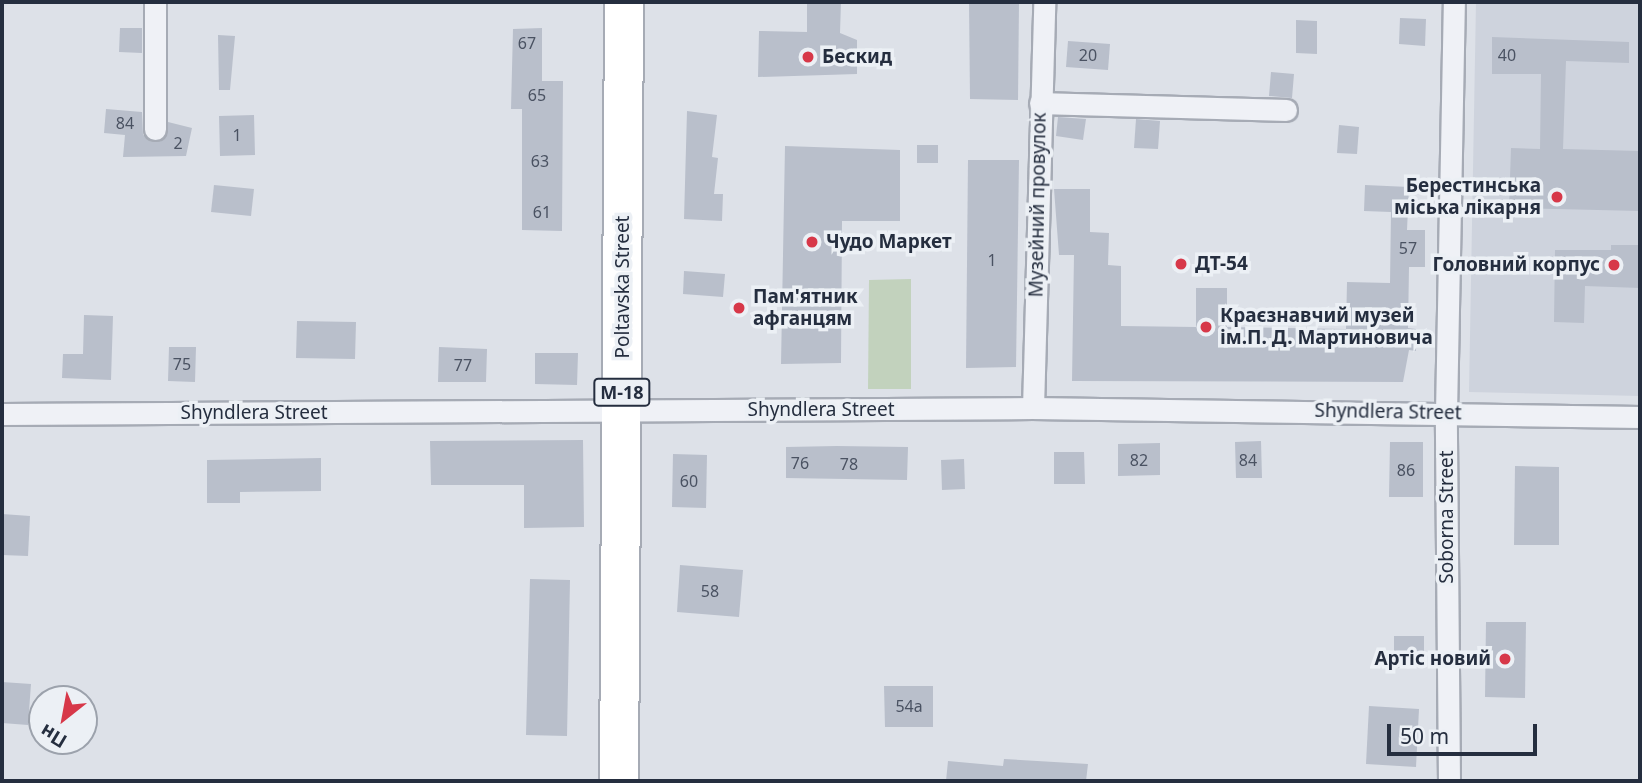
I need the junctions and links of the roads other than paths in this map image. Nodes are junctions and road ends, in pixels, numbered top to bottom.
1 (155, 2) edge
2 (624, 2) edge
3 (1044, 2) edge
4 (1454, 2) edge
5 (1040, 103) junction
6 (1286, 110) dead end
7 (155, 129) dead end
8 (1033, 408) junction
9 (622, 411) junction
10 (1446, 413) junction
11 (2, 414) edge
12 (1640, 417) edge
13 (619, 781) edge
14 (1449, 781) edge

1 - 7 street
2 - 9 highway, Poltavska Street / М-18
3 - 5 street, Музейний провулок
4 - 10 street, Soborna Street
5 - 6 street
5 - 8 street, Музейний провулок
8 - 9 street, Shyndlera Street
8 - 10 street, Shyndlera Street
9 - 11 street, Shyndlera Street
9 - 13 highway, Poltavska Street / М-18
10 - 12 street, Shyndlera Street
10 - 14 street, Soborna Street

